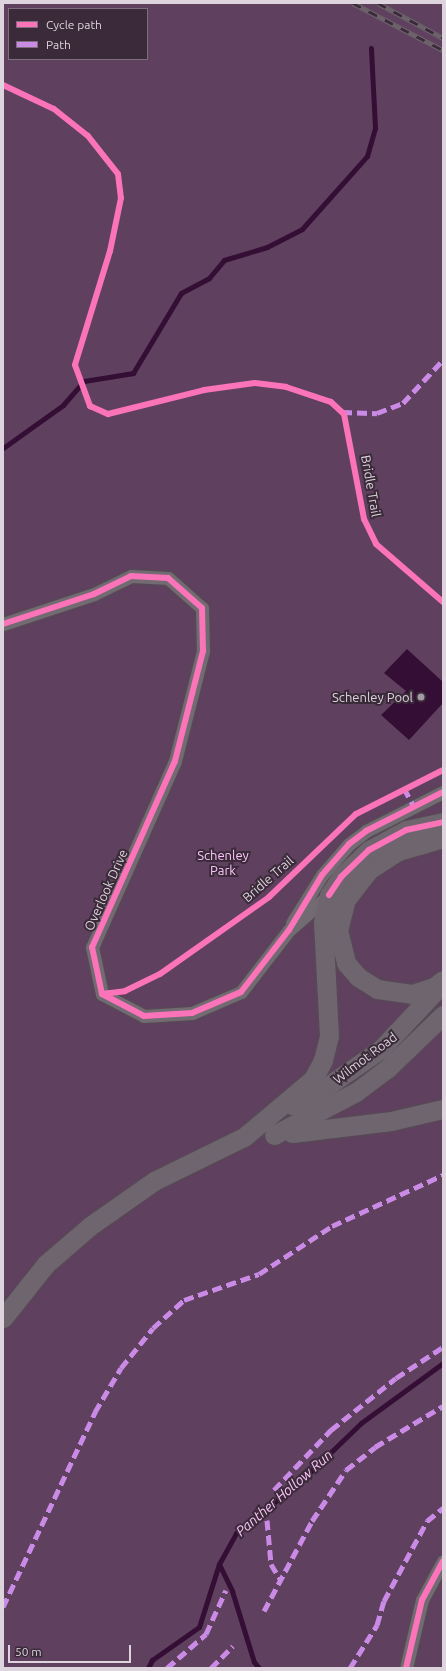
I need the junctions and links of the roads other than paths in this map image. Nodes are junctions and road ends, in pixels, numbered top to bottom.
1 (3, 624) edge
2 (443, 792) edge
3 (443, 822) edge
4 (443, 838) edge
5 (329, 895) junction
6 (289, 930) junction
7 (443, 980) edge
8 (443, 983) edge
9 (443, 1015) edge
10 (443, 1109) edge
11 (272, 1114) junction
12 (274, 1135) junction
13 (244, 1137) junction
14 (3, 1318) edge
15 (443, 1561) edge
16 (406, 1668) edge

1 - 6 street, Overlook Drive
2 - 6 street, Overlook Drive
3 - 5 main road
4 - 7 main road
5 - 6 street, Overlook Drive
5 - 11 main road
8 - 11 main road, Wilmot Road
9 - 12 main road, Wilmot Road
10 - 12 main road
11 - 13 main road
12 - 13 main road
13 - 14 main road
15 - 16 street

